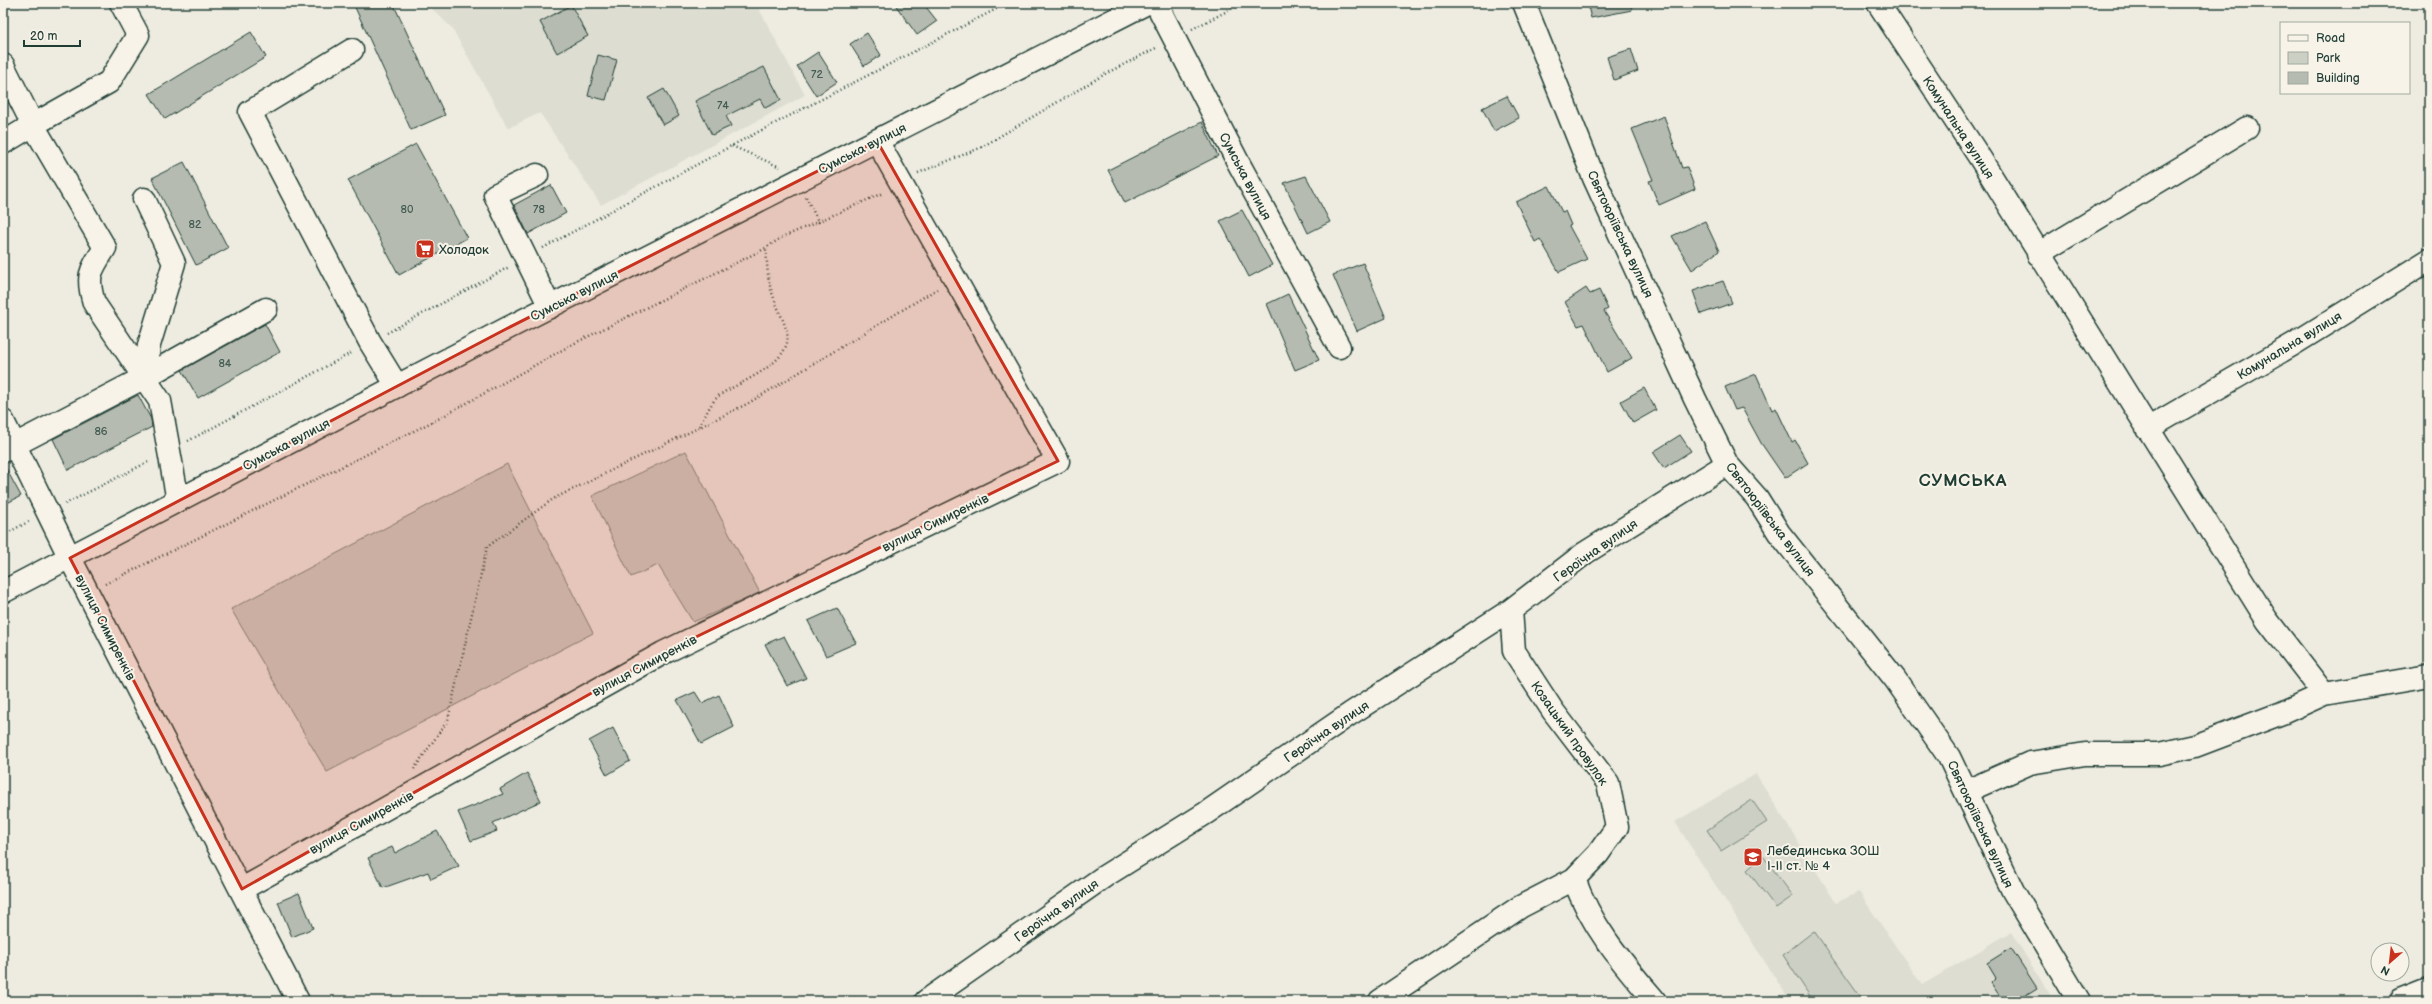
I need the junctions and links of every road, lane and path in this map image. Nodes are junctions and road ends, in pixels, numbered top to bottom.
1 (121, 3) edge
2 (1008, 3) edge
3 (1147, 3) edge
4 (1156, 3) edge
5 (1244, 3) edge
6 (1524, 3) edge
7 (1878, 3) edge
8 (1174, 38) junction
9 (352, 50) dead end
10 (3, 65) edge
11 (32, 125) junction
12 (2247, 128) dead end
13 (877, 141) junction
14 (3, 143) edge
15 (781, 168) dead end
16 (537, 175) dead end
17 (899, 180) junction
18 (804, 192) dead end
19 (144, 199) dead end
20 (819, 223) junction
21 (766, 248) junction
22 (2038, 254) junction
23 (2429, 260) edge
24 (955, 279) junction
25 (550, 307) junction
26 (266, 309) dead end
27 (1339, 347) dead end
28 (145, 376) junction
29 (397, 386) junction
30 (3, 421) edge
31 (698, 427) junction
32 (2147, 429) junction
33 (9, 447) edge
34 (1727, 464) junction
35 (178, 501) junction
36 (70, 558) junction
37 (3, 592) edge
38 (88, 593) junction
39 (1511, 610) junction
40 (2429, 676) edge
41 (2324, 694) junction
42 (412, 770) dead end
43 (1967, 791) junction
44 (1574, 879) junction
45 (242, 889) junction
46 (2429, 990) edge
47 (298, 1001) edge
48 (926, 1001) edge
49 (1380, 1001) edge
50 (1655, 1001) edge
51 (2079, 1001) edge
52 (2401, 1001) edge

1 - 11 street
2 - 15 path
3 - 13 street, Сумська вулиця
4 - 8 street, Сумська вулиця
5 - 8 path
6 - 34 street, Святоюріївська вулиця
7 - 22 street, Комунальна вулиця
8 - 17 path
8 - 27 street, Сумська вулиця
9 - 29 street
10 - 11 street
11 - 14 street
11 - 28 street
12 - 22 street
13 - 17 street
13 - 25 street, Сумська вулиця
16 - 25 street
17 - 20 path
17 - 24 street
18 - 20 path
19 - 28 street
20 - 21 path
21 - 31 path
21 - 38 path
22 - 32 street, Комунальна вулиця
23 - 32 street, Комунальна вулиця
24 - 31 path
24 - 45 street, вулиця Симиренків
25 - 29 street, Сумська вулиця
26 - 28 street
28 - 33 street
28 - 35 street
29 - 35 street, Сумська вулиця
30 - 33 street, вулиця Симиренків
31 - 42 path
32 - 41 street, Комунальна вулиця
33 - 36 street, вулиця Симиренків
34 - 39 street, Героїчна вулиця
34 - 43 street, Святоюріївська вулиця
35 - 36 street, Сумська вулиця
36 - 37 street, Сумська вулиця
36 - 38 street, вулиця Симиренків
38 - 45 street, вулиця Симиренків
39 - 44 street, Козацький провулок
39 - 48 street, Героїчна вулиця
40 - 41 street
41 - 43 street
43 - 51 street, Святоюріївська вулиця
44 - 49 street, Козацький провулок
44 - 50 street
45 - 47 street, вулиця Симиренків
46 - 52 street

